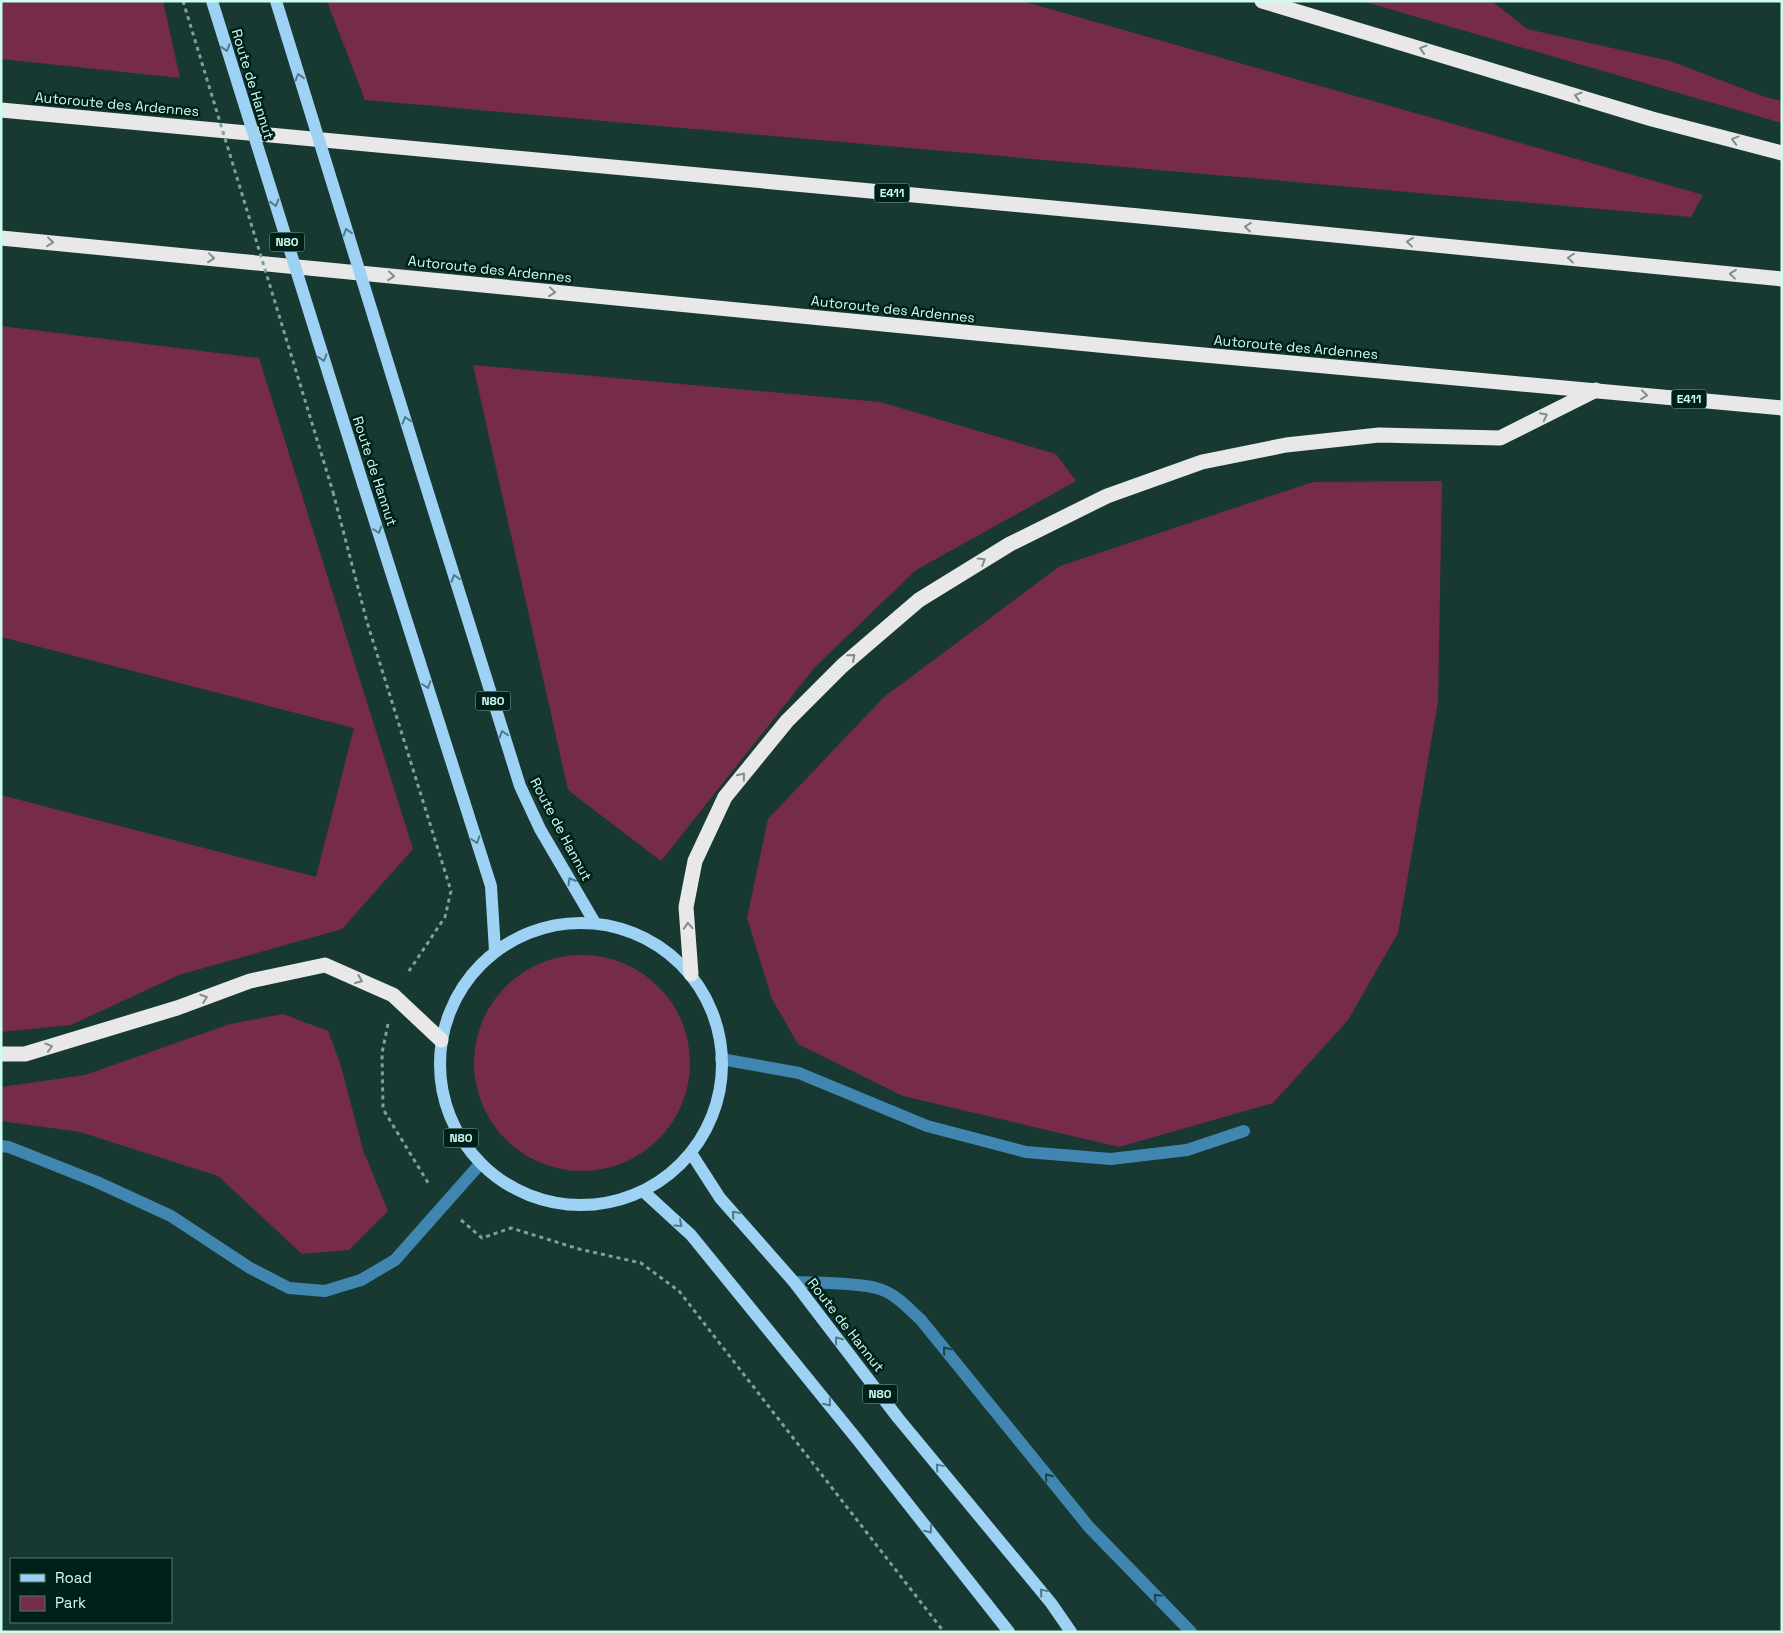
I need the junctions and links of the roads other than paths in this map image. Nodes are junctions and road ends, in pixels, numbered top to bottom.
1 (212, 1) edge
2 (276, 1) edge
3 (1262, 1) edge
4 (1, 110) edge
5 (1782, 153) edge
6 (1, 238) edge
7 (1782, 279) edge
8 (1596, 390) junction
9 (1782, 408) edge
10 (596, 923) junction
11 (495, 951) junction
12 (691, 974) junction
13 (441, 1040) junction
14 (1, 1054) edge
15 (721, 1059) junction
16 (1244, 1131) dead end
17 (1, 1146) edge
18 (691, 1153) junction
19 (480, 1164) junction
20 (643, 1191) junction
21 (794, 1282) junction
22 (1009, 1632) edge
23 (1071, 1632) edge
24 (1191, 1632) edge

1 -> 11 main road, Route de Hannut / N80, bridge
10 -> 2 main road, Route de Hannut / N80, bridge
5 -> 3 highway
7 -> 4 highway, Autoroute des Ardennes / E411
6 -> 8 highway, Autoroute des Ardennes / E411
8 -> 9 highway, Autoroute des Ardennes / E411
12 -> 8 highway
10 - 11 main road, N80
10 - 12 main road, N80
11 - 13 main road, N80
12 - 15 main road, N80
14 -> 13 highway
13 - 19 main road, N80
15 - 16 street
15 - 18 main road, N80
17 - 19 street
18 - 20 main road, N80
21 -> 18 main road, Route de Hannut / N80
19 - 20 main road, N80
20 -> 22 main road
23 -> 21 main road, Route de Hannut / N80
24 -> 21 street

